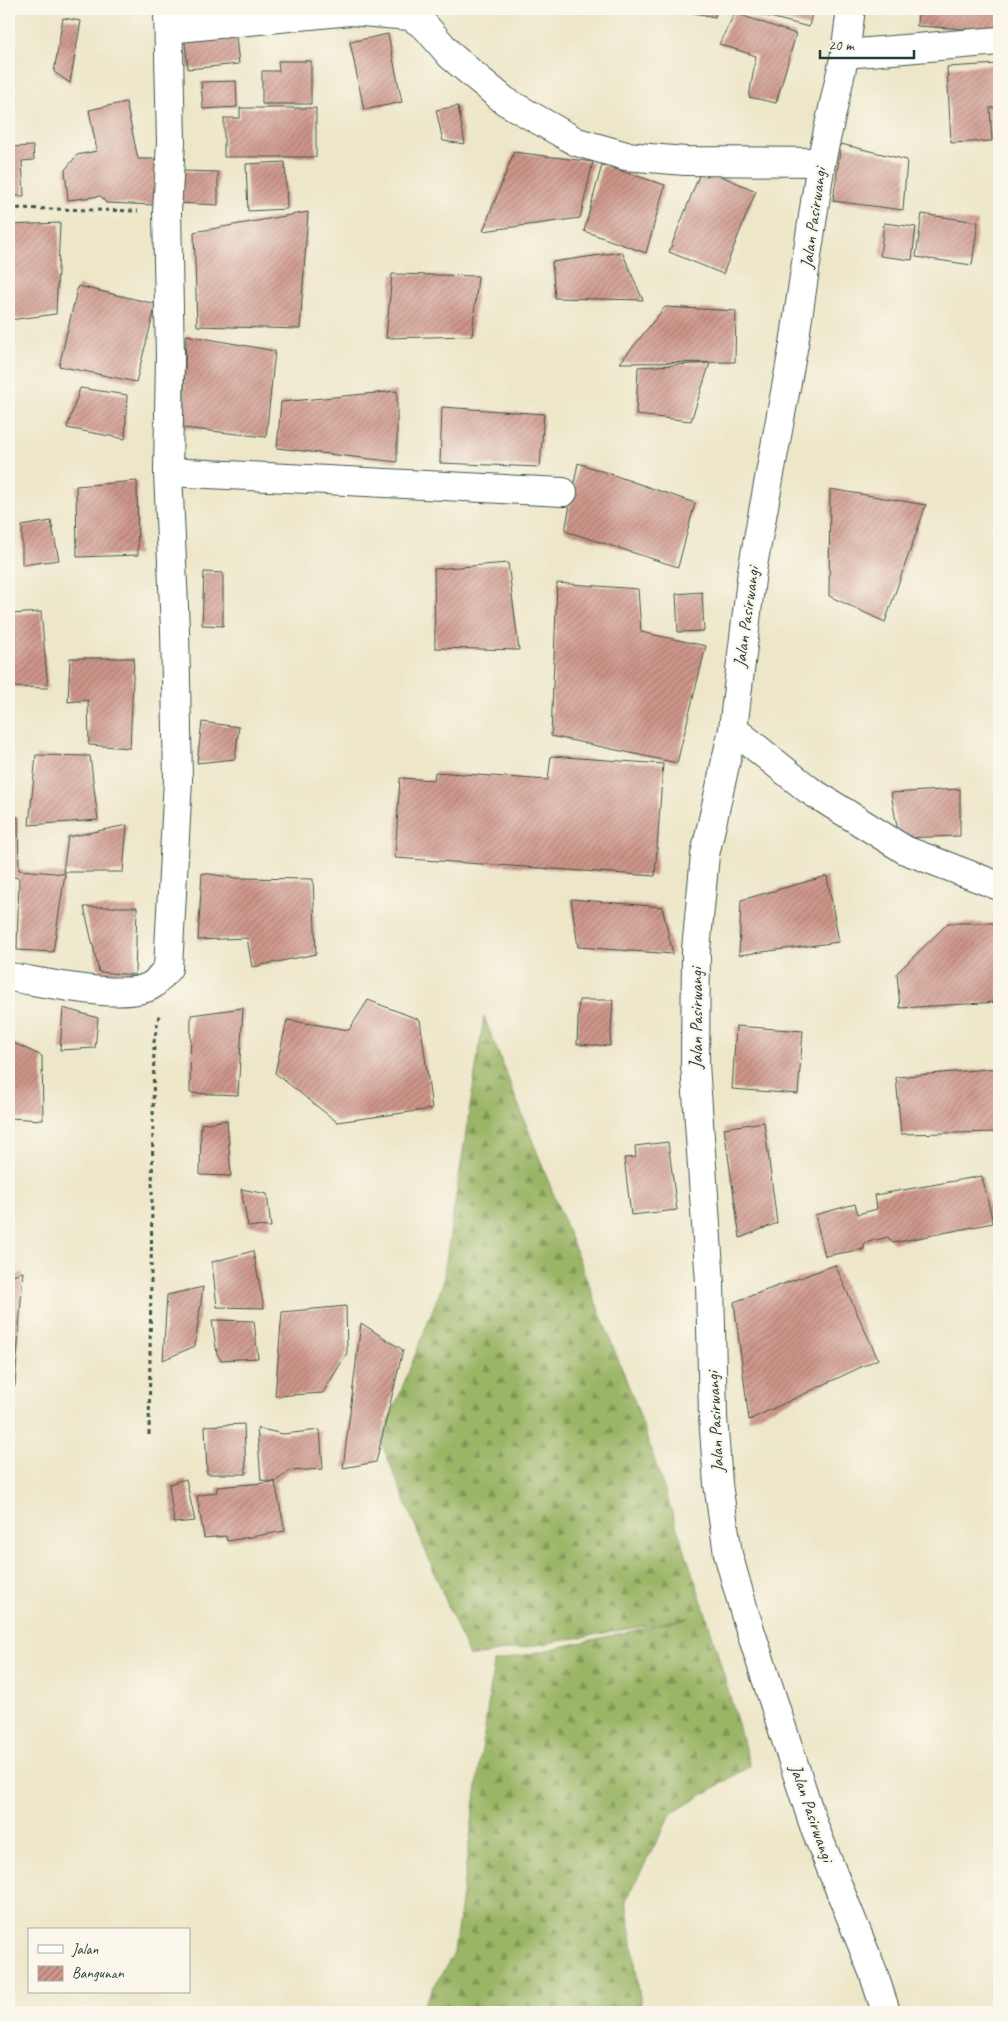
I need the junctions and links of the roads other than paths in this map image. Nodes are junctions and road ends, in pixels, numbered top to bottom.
1 (851, 9) edge
2 (168, 19) edge
3 (999, 41) edge
4 (845, 54) junction
5 (821, 162) junction
6 (168, 472) junction
7 (563, 492) dead end
8 (733, 729) junction
9 (999, 886) edge
10 (9, 977) edge
11 (886, 2012) edge

1 - 4 street, Jalan Pasirwangi
2 - 5 street
2 - 6 street
3 - 4 street
4 - 5 street, Jalan Pasirwangi
5 - 8 street, Jalan Pasirwangi
6 - 7 street
6 - 10 street
8 - 9 street
8 - 11 street, Jalan Pasirwangi

